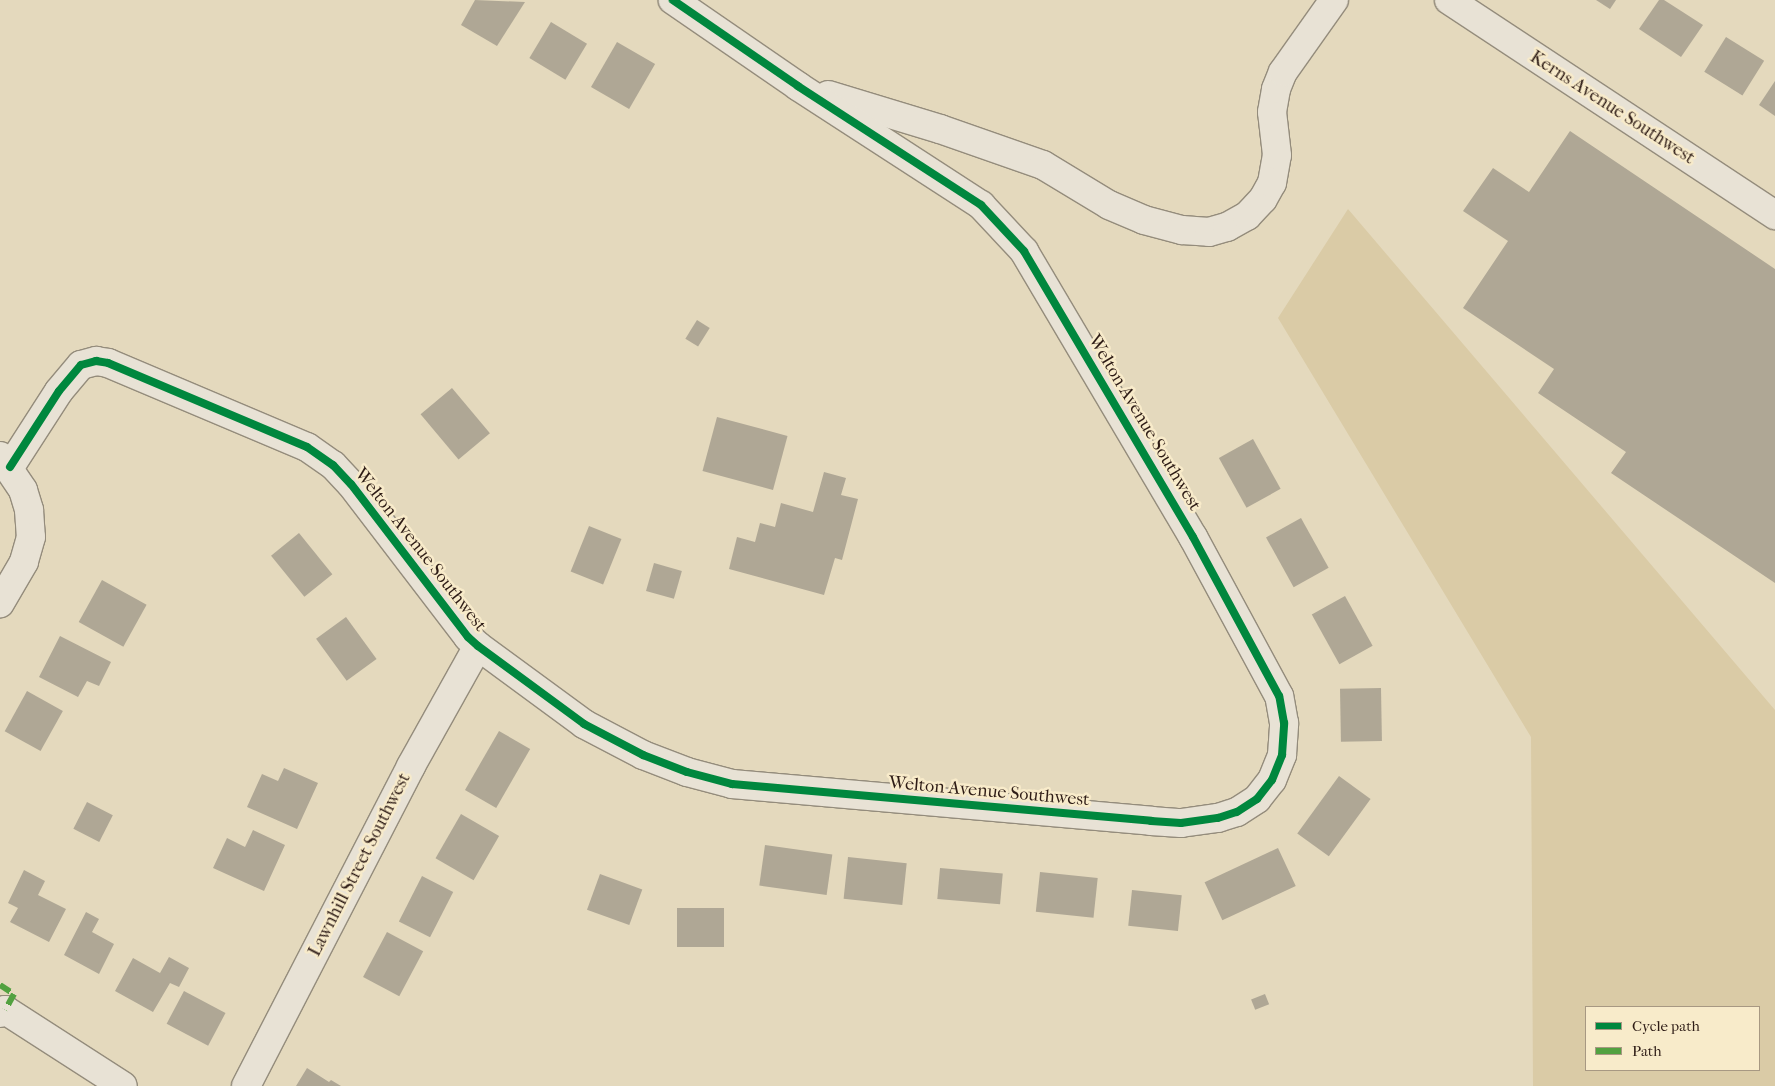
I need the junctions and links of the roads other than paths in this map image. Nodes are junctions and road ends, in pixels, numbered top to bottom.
1 (673, 0) edge
2 (1334, 0) edge
3 (1449, 0) edge
4 (798, 86) junction
5 (1775, 215) edge
6 (5, 462) edge
7 (0, 603) edge
8 (478, 646) junction
9 (2, 1012) edge
10 (123, 1086) edge
11 (246, 1086) edge

1 - 4 street, Welton Avenue Southwest
2 - 4 street
3 - 5 street, Kerns Avenue Southwest
4 - 8 street, Welton Avenue Southwest
6 - 7 street
6 - 8 street, Welton Avenue Southwest
8 - 11 street, Lawnhill Street Southwest
9 - 10 street

